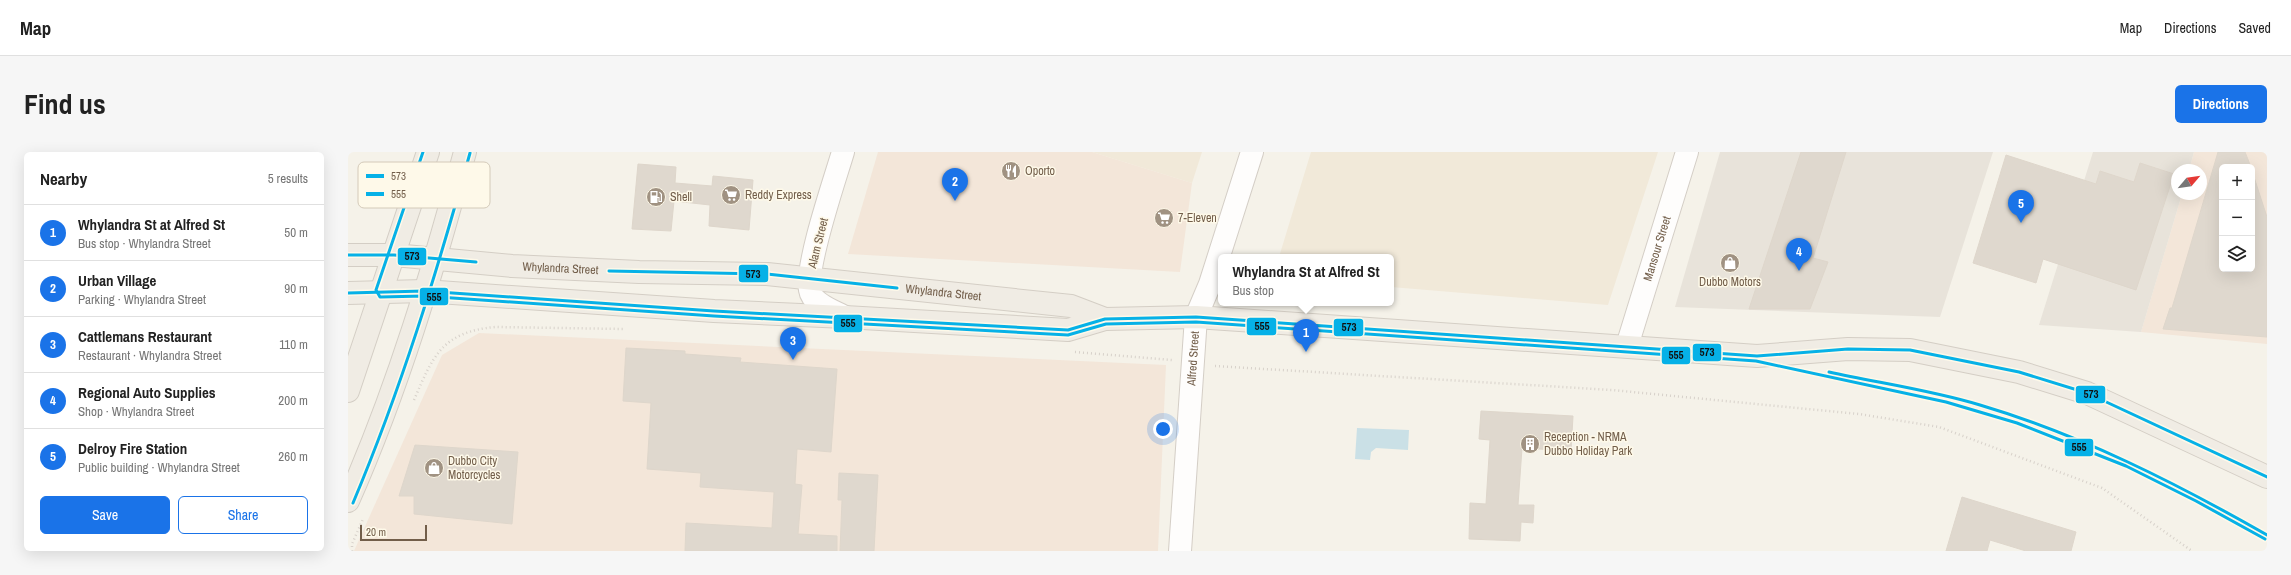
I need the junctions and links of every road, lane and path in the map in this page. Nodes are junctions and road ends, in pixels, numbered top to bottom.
1 (428, 152) edge
2 (465, 152) edge
3 (843, 152) edge
4 (1252, 152) edge
5 (1687, 152) edge
6 (425, 162) edge
7 (462, 162) edge
8 (410, 208) edge
9 (449, 208) edge
10 (1220, 254) edge
11 (348, 255) edge
12 (394, 255) junction
13 (435, 259) junction
14 (1218, 259) edge
15 (810, 278) junction
16 (381, 292) junction
17 (424, 292) junction
18 (348, 293) edge
19 (845, 317) junction
20 (1196, 317) junction
21 (1105, 319) junction
22 (631, 329) dead end
23 (1627, 346) junction
24 (1068, 352) dead end
25 (1192, 362) junction
26 (348, 391) edge
27 (412, 406) dead end
28 (2267, 477) edge
29 (348, 501) edge
30 (364, 515) dead end
31 (352, 551) edge
32 (1180, 551) edge
33 (2192, 551) edge

1 - 6 highway
2 - 7 highway
3 - 15 street, Alam Street
4 - 10 street, Alfred Street
5 - 23 street, Mansour Street
8 - 12 highway
9 - 13 highway
11 - 12 highway, Whylandra Street
12 - 13 highway, Whylandra Street
12 - 16 highway
13 - 15 highway, Whylandra Street
13 - 17 highway
14 - 20 street, Alfred Street
15 - 19 street, Alam Street
15 - 21 highway, Whylandra Street
16 - 17 highway, Whylandra Street
16 - 18 highway, Whylandra Street
16 - 26 highway
17 - 19 highway, Whylandra Street
17 - 29 highway
19 - 21 highway, Whylandra Street
20 - 21 highway, Whylandra Street
20 - 23 highway, Whylandra Street
20 - 25 street, Alfred Street
22 - 27 path
23 - 28 highway, Whylandra Street
24 - 25 path
25 - 32 street, Alfred Street
25 - 33 path
30 - 31 path

